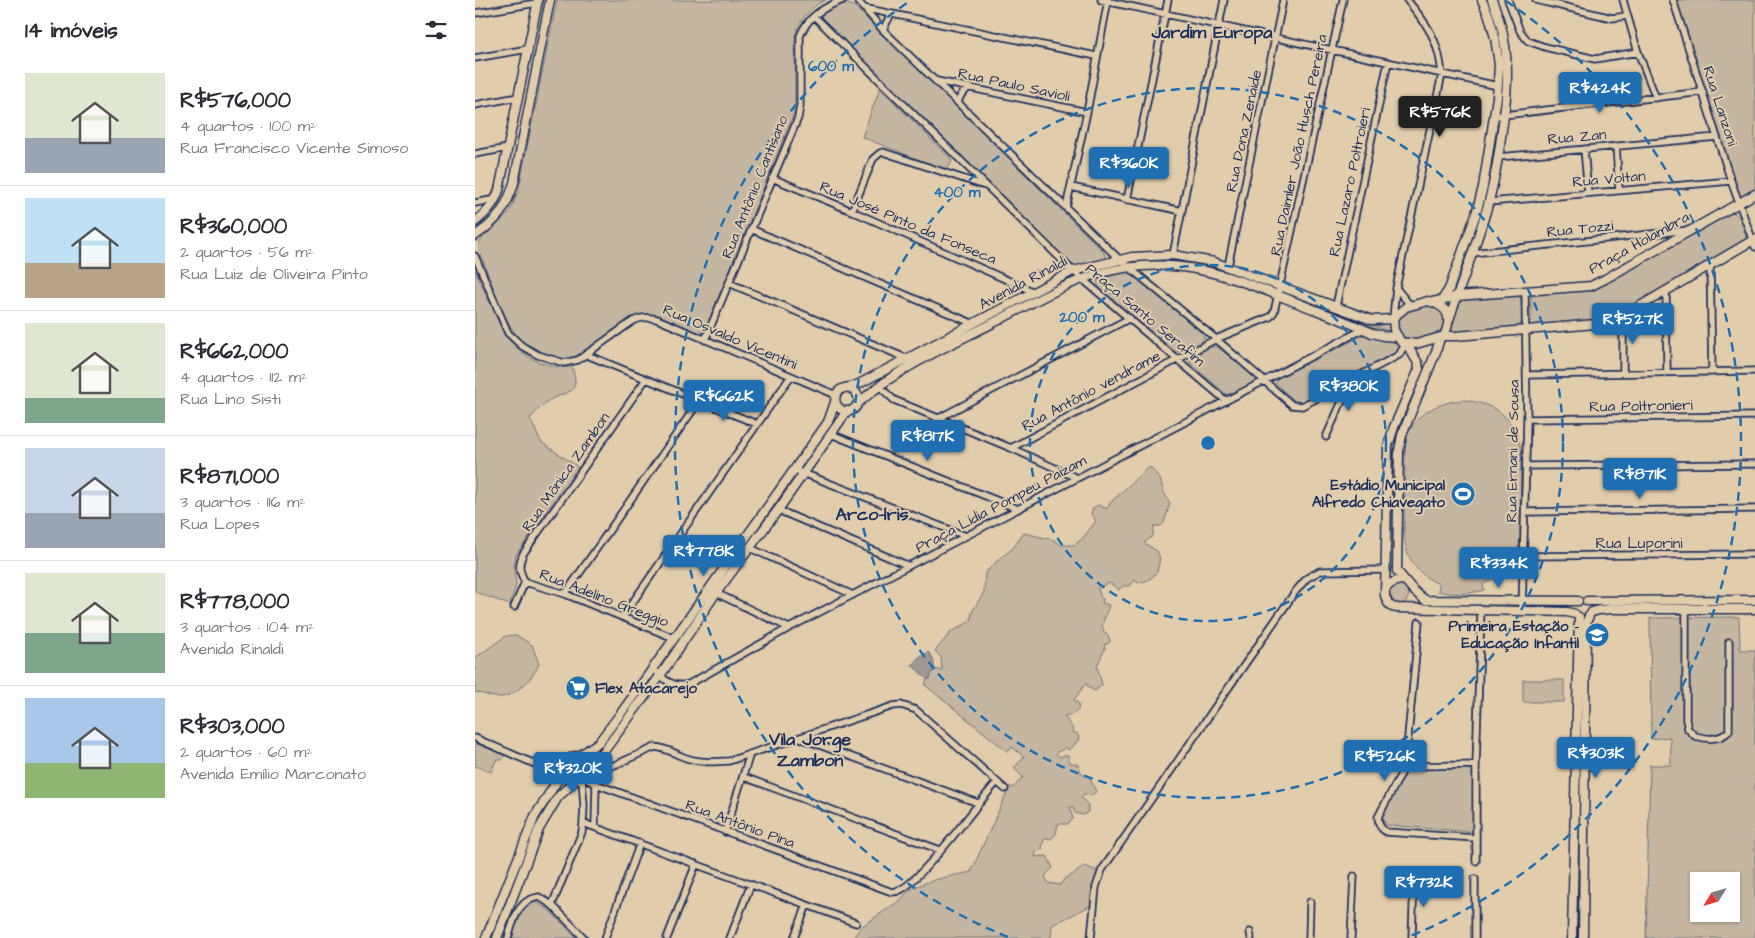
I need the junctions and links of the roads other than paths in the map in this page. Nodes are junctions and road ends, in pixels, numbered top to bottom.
1 (550, 0) edge
2 (843, 0) edge
3 (857, 0) edge
4 (1101, 0) edge
5 (1168, 0) edge
6 (1224, 0) edge
7 (1283, 0) edge
8 (1343, 0) edge
9 (1407, 0) edge
10 (1482, 0) edge
11 (1492, 0) edge
12 (1508, 0) edge
13 (1536, 0) edge
14 (1623, 0) edge
15 (1673, 0) edge
16 (538, 1) edge
17 (1108, 1) edge
18 (863, 8) junction
19 (475, 13) edge
20 (891, 14) junction
21 (1165, 14) junction
22 (814, 16) junction
23 (1627, 16) junction
24 (1219, 26) junction
25 (883, 30) junction
26 (1275, 38) junction
27 (528, 49) junction
28 (1331, 50) junction
29 (1638, 52) junction
30 (1096, 56) junction
31 (475, 58) edge
32 (1388, 62) junction
33 (1442, 74) junction
34 (936, 81) junction
35 (1498, 86) junction
36 (969, 88) junction
37 (1703, 92) junction
38 (518, 97) junction
39 (1656, 98) junction
40 (958, 102) junction
41 (475, 105) edge
42 (1087, 112) junction
43 (1505, 114) junction
44 (1495, 116) junction
45 (1717, 137) junction
46 (1616, 146) junction
47 (508, 148) junction
48 (1584, 149) junction
49 (475, 154) edge
50 (1498, 157) junction
51 (772, 178) junction
52 (1731, 180) junction
53 (987, 187) junction
54 (1071, 187) junction
55 (1619, 190) junction
56 (1588, 193) junction
57 (1755, 194) edge
58 (496, 200) junction
59 (1127, 200) junction
60 (1489, 202) junction
61 (475, 203) edge
62 (1739, 203) junction
63 (1066, 208) junction
64 (852, 211) junction
65 (1182, 211) junction
66 (475, 222) edge
67 (751, 229) junction
68 (1691, 230) junction
69 (475, 236) edge
70 (1754, 242) edge
71 (1472, 253) junction
72 (1173, 255) junction
73 (475, 256) edge
74 (1119, 259) junction
75 (1710, 265) junction
76 (1228, 266) junction
77 (1129, 267) junction
78 (1073, 270) junction
79 (1084, 279) junction
80 (729, 283) junction
81 (1281, 286) junction
82 (1395, 288) junction
83 (1525, 291) junction
84 (1666, 291) junction
85 (1034, 292) junction
86 (1279, 295) junction
87 (1457, 296) junction
88 (1436, 302) junction
89 (1410, 305) junction
90 (1336, 306) junction
91 (1623, 316) junction
92 (1130, 318) junction
93 (1393, 318) junction
94 (1449, 320) junction
95 (974, 324) junction
96 (1364, 329) junction
97 (1527, 330) junction
98 (1442, 337) junction
99 (1397, 338) junction
100 (1216, 339) junction
101 (705, 340) junction
102 (1406, 343) junction
103 (587, 355) junction
104 (908, 359) junction
105 (1179, 359) junction
106 (1755, 371) edge
107 (1712, 372) junction
108 (1623, 373) junction
109 (1667, 373) junction
110 (1527, 375) junction
111 (791, 376) junction
112 (647, 379) junction
113 (1352, 379) junction
114 (1266, 381) junction
115 (879, 386) junction
116 (849, 388) junction
117 (835, 399) junction
118 (700, 400) junction
119 (1225, 400) junction
120 (858, 403) junction
121 (847, 412) junction
122 (1755, 416) edge
123 (937, 418) junction
124 (1527, 419) junction
125 (757, 424) junction
126 (831, 434) junction
127 (1327, 437) dead end
128 (1011, 448) junction
129 (1755, 464) edge
130 (1526, 466) junction
131 (795, 470) junction
132 (804, 473) junction
133 (1077, 478) junction
134 (1018, 509) junction
135 (1755, 509) edge
136 (778, 510) junction
137 (1525, 512) junction
138 (966, 536) junction
139 (739, 548) junction
140 (750, 548) junction
141 (1755, 554) edge
142 (1524, 556) junction
143 (909, 566) junction
144 (1385, 570) junction
145 (1403, 580) junction
146 (525, 582) junction
147 (1385, 590) junction
148 (1413, 591) junction
149 (717, 593) junction
150 (565, 594) junction
151 (853, 595) junction
152 (1755, 600) edge
153 (1522, 601) junction
154 (1587, 601) junction
155 (1578, 602) junction
156 (514, 607) dead end
157 (1403, 608) junction
158 (1686, 609) junction
159 (1755, 609) edge
160 (1481, 610) junction
161 (1522, 612) junction
162 (1590, 614) junction
163 (1577, 615) junction
164 (623, 616) junction
165 (1419, 622) dead end
166 (789, 628) junction
167 (674, 638) junction
168 (1729, 642) dead end
169 (653, 668) junction
170 (660, 676) junction
171 (475, 738) edge
172 (800, 738) junction
173 (750, 754) junction
174 (579, 756) junction
175 (1476, 765) junction
176 (1405, 766) junction
177 (564, 768) junction
178 (583, 776) junction
179 (744, 777) junction
180 (997, 782) junction
181 (595, 784) junction
182 (1005, 789) dead end
183 (978, 803) junction
184 (583, 823) junction
185 (595, 826) junction
186 (725, 832) junction
187 (1475, 838) junction
188 (640, 843) junction
189 (940, 850) junction
190 (1476, 862) dead end
191 (695, 864) junction
192 (1353, 876) dead end
193 (1414, 878) dead end
194 (1475, 879) dead end
195 (751, 884) junction
196 (1310, 902) dead end
197 (552, 904) junction
198 (807, 904) junction
199 (856, 923) dead end
200 (486, 938) edge
201 (497, 938) edge
202 (508, 938) edge
203 (584, 938) edge
204 (605, 938) edge
205 (667, 938) edge
206 (729, 938) edge
207 (794, 938) edge
208 (1091, 938) edge
209 (1309, 938) edge
210 (1351, 938) edge
211 (1413, 938) edge
212 (1475, 938) edge
213 (1573, 938) edge
214 (1583, 938) edge

1 - 69 main road
2 - 22 street, Rua Antônio Cantisano
3 - 18 street, Praça Santo Serafim
4 - 17 street
5 - 21 street
6 - 24 street
7 - 26 street, Rua Dona Zenaide
8 - 28 street, Rua Daimler João Husch Pereira
9 - 33 street
10 - 35 main road
11 - 43 main road
12 - 29 street
13 - 23 street
14 - 23 street
15 - 37 street, Rua Lanzoni
16 - 19 street
16 - 27 main road
17 - 21 street
17 - 30 street
18 - 20 street
18 - 25 street, Praça Santo Serafim
20 - 25 street
20 - 30 street
21 - 24 street
21 - 59 street
22 - 51 street, Rua Antônio Cantisano
22 - 53 street, Praça Santo Serafim
23 - 29 street
24 - 26 street
24 - 65 street
25 - 34 street, Praça Santo Serafim
26 - 28 street
26 - 76 street, Rua Dona Zenaide
27 - 31 street
27 - 38 main road
28 - 32 street
28 - 81 street, Rua Daimler João Husch Pereira
29 - 39 street
30 - 42 street
32 - 33 street
32 - 90 street, Rua Lazaro Poltroieri
33 - 35 street
33 - 82 street
34 - 36 street, Rua Paulo Savioli
34 - 40 street, Praça Santo Serafim
35 - 44 main road
36 - 40 street
36 - 42 street, Rua Paulo Savioli
37 - 39 street
37 - 45 street, Rua Lanzoni
38 - 41 street
38 - 47 main road
39 - 43 street
40 - 63 street, Praça Santo Serafim
42 - 54 street
43 - 44 street
43 - 50 main road
44 - 88 main road
45 - 46 street, Rua Zan
45 - 52 street, Rua Lanzoni
46 - 48 street, Rua Zan
46 - 55 street
47 - 49 street
47 - 58 main road
48 - 50 street, Rua Zan
48 - 56 street
50 - 60 main road
51 - 64 street, Rua José Pinto da Fonseca
51 - 67 street, Rua Antônio Cantisano
52 - 55 street, Rua Voltan
52 - 62 street, Rua Lanzoni
53 - 64 street
53 - 78 street, Praça Santo Serafim
54 - 59 street
54 - 63 street
55 - 56 street, Rua Voltan
56 - 60 street, Rua Voltan
57 - 62 main road, Praça Holambra
58 - 61 street
58 - 66 main road
59 - 65 street
60 - 71 main road
62 - 68 main road, Praça Holambra
62 - 70 street, Rua Lanzoni
63 - 74 street, Praça Santo Serafim
64 - 85 street, Rua José Pinto da Fonseca
65 - 72 street
67 - 80 street, Rua Antônio Cantisano
67 - 95 street
68 - 71 street, Rua Tozzi
68 - 83 main road, Praça Holambra
70 - 75 main road
71 - 87 main road
72 - 74 main road, Avenida Rinaldi
72 - 76 main road, Avenida Rinaldi
73 - 103 street, Rua Osvaldo Vicentini
74 - 77 street, Praça Santo Serafim
74 - 78 main road, Avenida Rinaldi
75 - 84 main road
75 - 107 street
76 - 81 main road, Avenida Rinaldi
77 - 79 main road, Avenida Rinaldi
77 - 86 main road, Avenida Rinaldi
77 - 100 street, Praça Santo Serafim
78 - 79 street, Praça Santo Serafim
78 - 85 main road, Avenida Rinaldi
79 - 92 street, Praça Santo Serafim
79 - 115 main road, Avenida Rinaldi
80 - 101 street, Rua Antônio Cantisano
80 - 104 street
81 - 86 street, Rua Daimler João Husch Pereira
81 - 90 main road, Avenida Rinaldi
82 - 89 street
82 - 93 street
83 - 87 main road, Praça Holambra
83 - 97 street, Rua Ernani de Sousa
84 - 91 main road
84 - 109 street
85 - 95 main road, Avenida Rinaldi
86 - 96 main road, Avenida Rinaldi
86 - 100 street, Rua Antônio vendrame
87 - 88 main road, Praça Holambra
87 - 94 main road
88 - 89 main road
88 - 94 main road
89 - 93 main road
90 - 93 main road, Avenida Rinaldi
91 - 97 main road
91 - 108 street
92 - 105 street, Praça Santo Serafim
92 - 123 street
93 - 99 main road
94 - 98 main road
95 - 104 main road, Avenida Rinaldi
96 - 99 main road, Avenida Rinaldi
96 - 114 street, Praça Lídia Pompeu Paizam
97 - 98 main road
97 - 110 street, Rua Ernani de Sousa
98 - 102 main road
98 - 145 main road
99 - 102 main road, Avenida Rinaldi
100 - 105 street, Rua Antônio vendrame
100 - 114 street, Praça Santo Serafim
101 - 103 street, Rua Osvaldo Vicentini
101 - 111 street, Rua Osvaldo Vicentini
102 - 113 street
102 - 144 main road
103 - 112 street
104 - 116 main road, Avenida Rinaldi
105 - 119 street, Praça Santo Serafim
105 - 128 street, Rua Antônio vendrame
106 - 107 street
107 - 109 street
108 - 109 street
108 - 110 street
110 - 124 street, Rua Ernani de Sousa
111 - 117 street, Rua Osvaldo Vicentini
111 - 125 street
112 - 118 street
112 - 146 street, Rua Mônica Zambon
113 - 114 street, Praça Santo Serafim
113 - 127 street
114 - 119 street, Praça Lídia Pompeu Paizam
115 - 120 main road, Avenida Rinaldi
115 - 123 street
116 - 117 main road
116 - 120 main road
117 - 121 main road
117 - 131 main road
118 - 125 street
118 - 150 street
119 - 133 street, Praça Lídia Pompeu Paizam
120 - 121 main road
121 - 126 main road
122 - 124 street, Rua Poltronieri
123 - 128 street
124 - 130 street, Rua Ernani de Sousa
125 - 164 street
126 - 132 main road
126 - 134 street
128 - 133 street
129 - 130 street
130 - 137 street, Rua Ernani de Sousa
131 - 132 street
131 - 139 main road
132 - 136 main road
132 - 138 street
133 - 134 street, Praça Lídia Pompeu Paizam
134 - 138 street, Praça Lídia Pompeu Paizam
135 - 137 street
136 - 140 main road
136 - 143 street
137 - 142 street, Rua Ernani de Sousa
138 - 143 street, Praça Lídia Pompeu Paizam
139 - 140 street
139 - 167 main road
140 - 149 main road
140 - 151 street
141 - 142 street, Rua Luporini
142 - 153 street, Rua Ernani de Sousa
143 - 151 street, Praça Lídia Pompeu Paizam
144 - 147 main road
144 - 208 street
145 - 147 main road
145 - 148 main road
146 - 150 street, Rua Adelino Greggio
146 - 156 street
147 - 157 main road
148 - 153 main road
148 - 157 main road
149 - 166 street
149 - 170 main road
150 - 164 street, Rua Adelino Greggio
151 - 166 street, Praça Lídia Pompeu Paizam
152 - 154 main road
153 - 155 main road
153 - 161 street, Rua Ernani de Sousa
154 - 155 main road
154 - 162 main road
155 - 163 main road
157 - 160 main road
158 - 159 main road
158 - 162 main road
158 - 168 street
160 - 161 main road
160 - 175 street
161 - 163 main road
162 - 163 main road
162 - 214 main road
163 - 213 main road
164 - 167 street, Rua Adelino Greggio
165 - 176 street
166 - 170 street, Praça Lídia Pompeu Paizam
167 - 169 main road
169 - 170 street, Praça Lídia Pompeu Paizam
169 - 174 main road
170 - 178 main road
171 - 177 street
172 - 173 street
172 - 180 street
172 - 183 street
173 - 178 street
173 - 179 street
174 - 177 main road
174 - 178 main road
175 - 176 street
175 - 187 street
176 - 187 street
177 - 178 main road
177 - 200 main road
178 - 181 street, Rua Antônio Pina
178 - 184 street
178 - 201 main road
179 - 186 street
179 - 189 street
180 - 182 street
180 - 183 street
181 - 185 street
181 - 186 street, Rua Antônio Pina
183 - 189 street
184 - 185 street
184 - 197 street
185 - 188 street
186 - 189 street, Rua Antônio Pina
187 - 190 street
188 - 191 street
188 - 204 street
191 - 195 street
191 - 205 street
192 - 210 street
193 - 211 street
194 - 212 street
195 - 198 street
195 - 206 street
196 - 209 street
197 - 202 street
197 - 203 street
198 - 199 street
198 - 207 street

